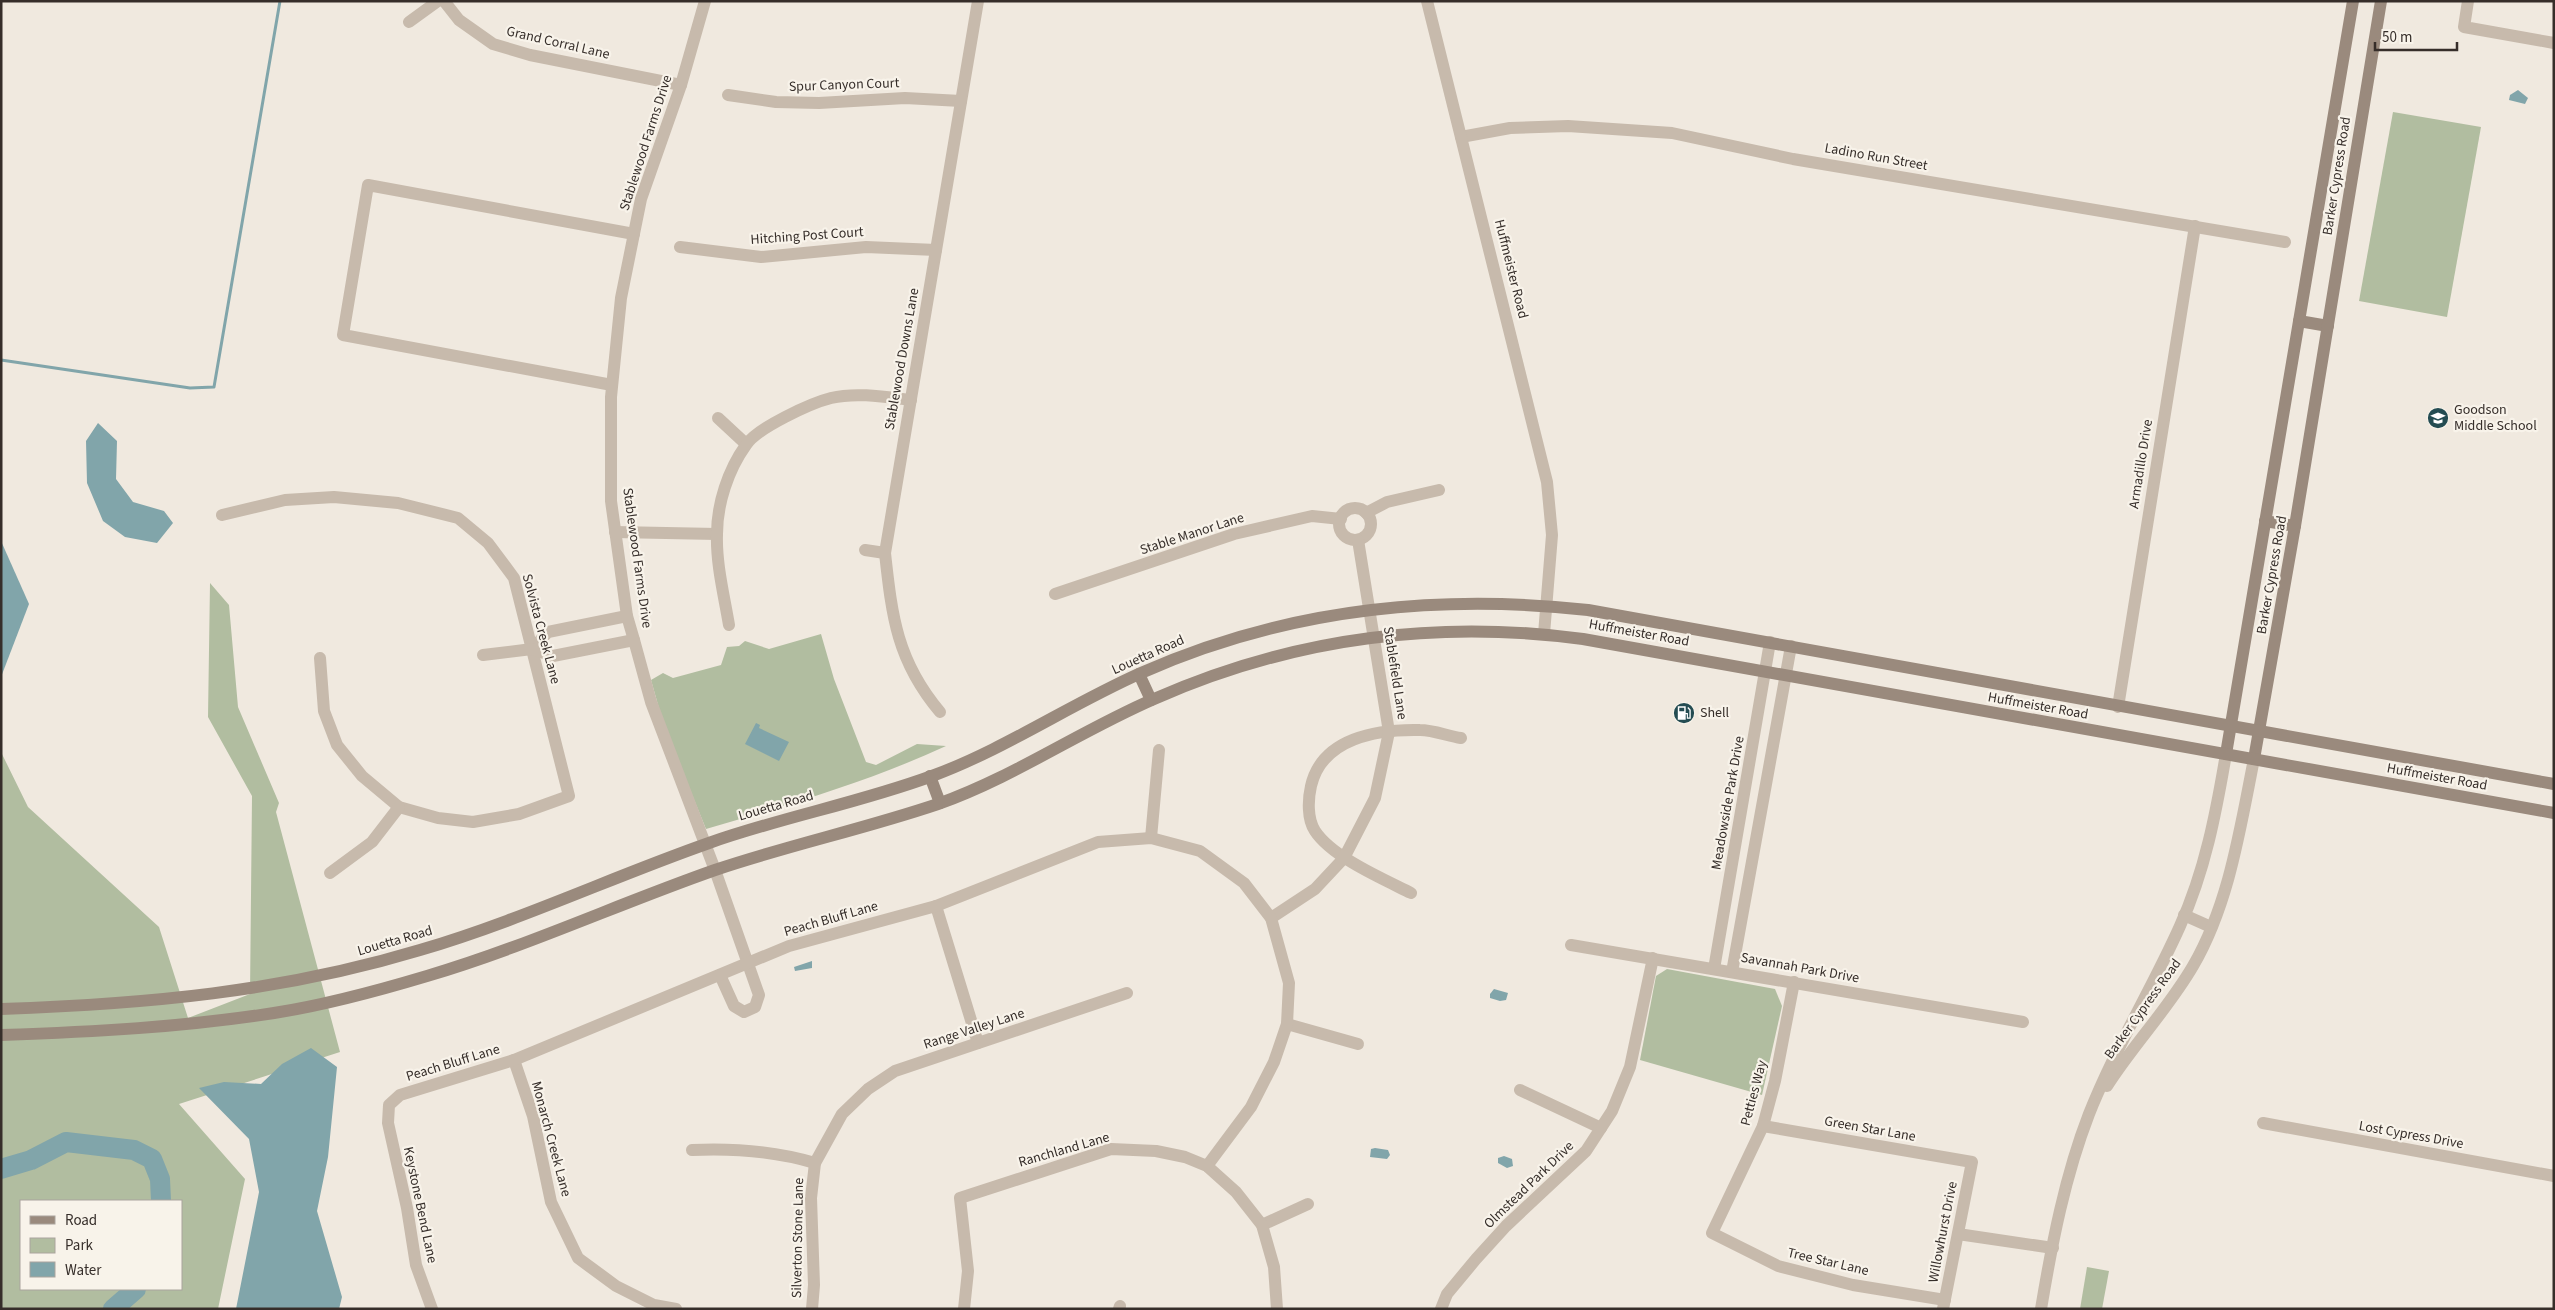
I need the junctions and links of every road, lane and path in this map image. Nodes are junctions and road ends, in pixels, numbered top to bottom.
1 (438, 1) edge
2 (444, 1) edge
3 (705, 1) edge
4 (978, 1) edge
5 (1427, 1) edge
6 (2353, 1) edge
7 (2381, 1) edge
8 (2468, 1) edge
9 (409, 22) dead end
10 (2554, 43) edge
11 (680, 85) junction
12 (728, 96) dead end
13 (961, 101) junction
14 (1462, 137) junction
15 (2195, 226) junction
16 (634, 234) junction
17 (2285, 242) dead end
18 (680, 247) dead end
19 (936, 250) junction
20 (2299, 321) junction
21 (2328, 326) junction
22 (612, 384) junction
23 (911, 400) junction
24 (718, 418) dead end
25 (746, 444) junction
26 (1439, 490) dead end
27 (1366, 513) junction
28 (222, 515) dead end
29 (1341, 519) junction
30 (2265, 521) junction
31 (2295, 526) junction
32 (615, 532) junction
33 (717, 534) junction
34 (1358, 540) junction
35 (865, 550) dead end
36 (885, 553) junction
37 (1055, 594) dead end
38 (1547, 606) junction
39 (1370, 610) junction
40 (627, 616) junction
41 (729, 625) dead end
42 (1544, 634) junction
43 (1374, 637) junction
44 (634, 640) junction
45 (1770, 642) junction
46 (1791, 646) junction
47 (532, 649) junction
48 (483, 655) dead end
49 (320, 658) dead end
50 (1765, 670) junction
51 (1139, 674) junction
52 (1785, 674) junction
53 (1151, 700) junction
54 (2118, 707) junction
55 (940, 712) dead end
56 (2231, 725) junction
57 (2260, 731) junction
58 (1389, 732) junction
59 (1461, 738) dead end
60 (1159, 750) dead end
61 (2226, 754) junction
62 (2254, 759) junction
63 (930, 776) junction
64 (2554, 784) edge
65 (940, 803) junction
66 (399, 807) junction
67 (2554, 814) edge
68 (1741, 816) junction
69 (1760, 818) junction
70 (1152, 838) junction
71 (706, 844) junction
72 (1344, 858) junction
73 (715, 870) junction
74 (330, 872) dead end
75 (1411, 893) dead end
76 (936, 906) junction
77 (2184, 915) junction
78 (1271, 918) junction
79 (2211, 927) junction
80 (1571, 945) dead end
81 (1653, 958) junction
82 (749, 962) junction
83 (1714, 969) junction
84 (1732, 972) junction
85 (720, 975) junction
86 (1794, 982) junction
87 (1127, 994) dead end
88 (1, 1010) edge
89 (2023, 1022) dead end
90 (1287, 1024) junction
91 (1, 1036) edge
92 (978, 1043) junction
93 (1358, 1044) dead end
94 (514, 1060) junction
95 (1520, 1090) dead end
96 (388, 1106) joint
97 (842, 1114) joint
98 (2088, 1116) junction
99 (2262, 1123) dead end
100 (1763, 1126) junction
101 (1600, 1128) junction
102 (692, 1150) dead end
103 (1972, 1162) joint
104 (815, 1163) junction
105 (1207, 1166) junction
106 (2554, 1176) edge
107 (1308, 1204) dead end
108 (1262, 1225) junction
109 (1712, 1233) joint
110 (1958, 1234) junction
111 (2053, 1248) junction
112 (1944, 1304) edge
113 (432, 1309) edge
114 (676, 1309) edge
115 (812, 1309) edge
116 (964, 1309) edge
117 (1277, 1309) edge
118 (1441, 1309) edge
119 (2041, 1309) edge

1 - 9 street
2 - 11 street, Grand Corral Lane
3 - 11 street, Stablewood Farms Drive
4 - 13 street, Stablewood Downs Lane
5 - 14 street, Huffmeister Road
6 - 20 main road, Barker Cypress Road
7 - 21 main road, Barker Cypress Road
8 - 10 street
11 - 16 street, Stablewood Farms Drive
12 - 13 street, Spur Canyon Court
13 - 19 street, Stablewood Downs Lane
14 - 15 street, Ladino Run Street
14 - 38 street, Huffmeister Road
15 - 17 street, Ladino Run Street
15 - 54 street, Armadillo Drive
16 - 22 street, Stablewood Farms Drive
16 - 22 street
18 - 19 street, Hitching Post Court
19 - 23 street, Stablewood Downs Lane
20 - 21 main road
20 - 30 main road, Barker Cypress Road
21 - 31 main road, Barker Cypress Road
22 - 32 street, Stablewood Farms Drive
23 - 25 street
23 - 36 street, Stablewood Downs Lane
24 - 25 street
25 - 33 street
26 - 27 street
27 - 29 street
27 - 34 street
28 - 47 street, Solvista Creek Lane
29 - 34 street
29 - 37 street, Stable Manor Lane
30 - 31 main road
30 - 56 main road, Barker Cypress Road
31 - 57 main road, Barker Cypress Road
32 - 33 street
32 - 40 street, Stablewood Farms Drive
33 - 41 street
34 - 39 street, Stablefield Lane
35 - 36 street
36 - 55 street, Stablewood Downs Lane
38 - 39 main road, Louetta Road
38 - 42 street, Huffmeister Road
38 - 45 main road, Huffmeister Road
39 - 43 street, Stablefield Lane
39 - 51 main road, Louetta Road
40 - 44 street, Stablewood Farms Drive
40 - 47 street
42 - 43 main road
42 - 50 main road, Huffmeister Road
43 - 53 main road
43 - 58 street, Stablefield Lane
44 - 47 street
44 - 71 street, Stablewood Farms Drive
45 - 46 main road, Huffmeister Road
45 - 50 street, Meadowside Park Drive
46 - 52 street
46 - 54 main road, Huffmeister Road
47 - 48 street
47 - 66 street, Solvista Creek Lane
49 - 66 street
50 - 52 main road, Huffmeister Road
50 - 68 street, Meadowside Park Drive
51 - 53 main road
51 - 63 main road, Louetta Road
52 - 61 main road, Huffmeister Road
52 - 69 street
53 - 65 main road
54 - 56 main road, Huffmeister Road
56 - 57 main road, Huffmeister Road
56 - 61 main road, Barker Cypress Road
57 - 62 main road, Barker Cypress Road
57 - 64 main road, Huffmeister Road
58 - 59 street
58 - 72 street, Stablefield Lane
58 - 72 street
60 - 70 street
61 - 62 main road, Huffmeister Road
61 - 77 street, Barker Cypress Road
62 - 67 main road, Huffmeister Road
62 - 79 street, Barker Cypress Road
63 - 65 main road
63 - 71 main road, Louetta Road
65 - 73 main road
66 - 74 street
68 - 69 street
68 - 83 street, Meadowside Park Drive
69 - 84 street
70 - 76 street, Peach Bluff Lane
70 - 78 street, Peach Bluff Lane
71 - 73 street, Stablewood Farms Drive
71 - 88 main road, Louetta Road
72 - 75 street
72 - 78 street, Stablefield Lane
73 - 82 street, Stablewood Farms Drive
73 - 91 main road
76 - 82 street, Peach Bluff Lane
76 - 92 street
77 - 79 street
77 - 98 street, Barker Cypress Road
78 - 90 street
79 - 98 street, Barker Cypress Road
80 - 81 street, Savannah Park Drive
81 - 83 street, Savannah Park Drive
81 - 101 street, Olmstead Park Drive
82 - 85 street, Peach Bluff Lane
82 - 85 street, Stablewood Farms Drive
83 - 84 street, Savannah Park Drive
84 - 86 street, Savannah Park Drive
85 - 94 street, Peach Bluff Lane
86 - 89 street, Savannah Park Drive
86 - 100 street, Petties Way
87 - 92 street, Range Valley Lane
90 - 93 street
90 - 105 street
92 - 97 street, Range Valley Lane
94 - 96 street, Peach Bluff Lane
94 - 114 street, Monarch Creek Lane
95 - 101 street
96 - 113 street, Keystone Bend Lane
97 - 104 street, Silverton Stone Lane
98 - 111 street, Barker Cypress Road
99 - 106 street, Lost Cypress Drive
100 - 103 street, Green Star Lane
100 - 109 street, Petties Way
101 - 118 street, Olmstead Park Drive
102 - 104 street
103 - 110 street, Willowhurst Drive
104 - 115 street, Silverton Stone Lane
105 - 108 street
105 - 116 street, Ranchland Lane
107 - 108 street
108 - 117 street
109 - 112 street, Tree Star Lane
110 - 111 street
110 - 112 street, Willowhurst Drive
111 - 119 street, Barker Cypress Road

